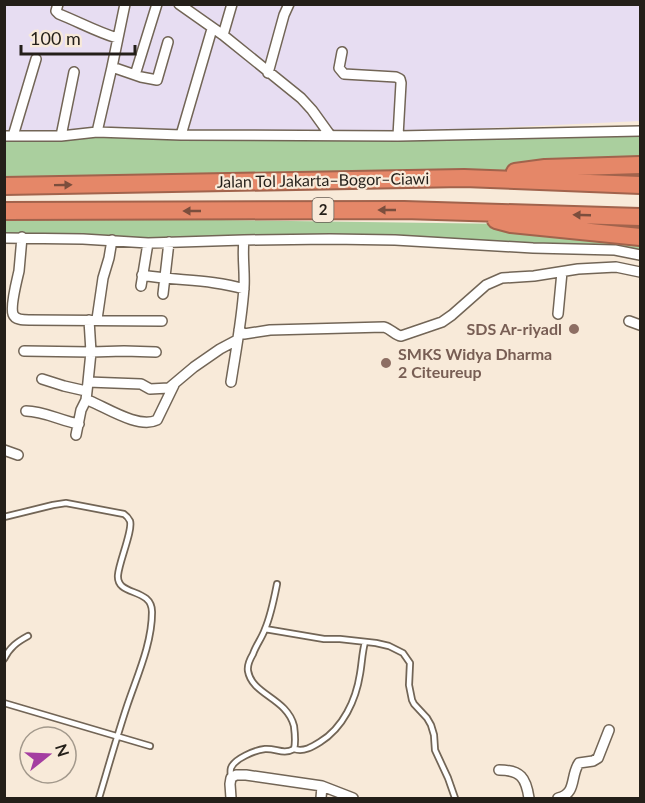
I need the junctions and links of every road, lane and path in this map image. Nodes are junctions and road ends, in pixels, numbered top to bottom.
1 (58, 4) edge
2 (125, 4) edge
3 (157, 4) edge
4 (179, 4) edge
5 (232, 4) edge
6 (289, 4) edge
7 (212, 29) junction
8 (223, 35) junction
9 (117, 38) junction
10 (168, 42) dead end
11 (342, 52) dead end
12 (36, 59) dead end
13 (112, 67) junction
14 (74, 72) dead end
15 (268, 73) junction
16 (135, 75) junction
17 (640, 131) edge
18 (97, 132) junction
19 (181, 135) junction
20 (330, 135) junction
21 (9, 136) edge
22 (61, 136) junction
23 (398, 136) junction
24 (640, 165) edge
25 (464, 178) junction
26 (640, 184) edge
27 (4, 186) edge
28 (4, 211) edge
29 (464, 212) junction
30 (640, 217) edge
31 (22, 237) junction
32 (640, 237) edge
33 (4, 238) edge
34 (112, 240) junction
35 (244, 240) junction
36 (169, 242) junction
37 (148, 243) junction
38 (615, 250) junction
39 (640, 255) edge
40 (616, 267) junction
41 (562, 272) junction
42 (640, 272) edge
43 (142, 275) junction
44 (164, 279) junction
45 (141, 286) dead end
46 (244, 289) junction
47 (163, 294) dead end
48 (8, 313) edge
49 (558, 314) dead end
50 (93, 320) junction
51 (162, 321) dead end
52 (629, 321) dead end
53 (640, 325) edge
54 (238, 335) junction
55 (24, 351) dead end
56 (91, 352) junction
57 (156, 352) dead end
58 (42, 379) dead end
59 (231, 382) dead end
60 (174, 385) junction
61 (87, 391) junction
62 (26, 411) dead end
63 (79, 424) junction
64 (76, 435) dead end
65 (4, 450) edge
66 (18, 455) dead end
67 (4, 517) edge
68 (277, 584) dead end
69 (266, 629) junction
70 (28, 636) dead end
71 (364, 642) junction
72 (4, 659) edge
73 (4, 703) edge
74 (609, 730) dead end
75 (118, 736) junction
76 (150, 746) dead end
77 (294, 749) junction
78 (499, 770) dead end
79 (231, 778) junction
80 (322, 786) junction
81 (99, 798) edge
82 (231, 798) edge
83 (321, 798) edge
84 (353, 798) edge
85 (455, 798) edge
86 (529, 798) edge
87 (558, 798) edge

1 - 9 street
2 - 9 street
3 - 16 street
4 - 7 street
5 - 8 street
6 - 15 street
7 - 8 street
7 - 19 street
8 - 15 street
9 - 13 street
10 - 16 street
11 - 23 street
12 - 21 street
13 - 16 street
13 - 18 street
14 - 22 street
15 - 20 street
17 - 23 street
18 - 19 street
18 - 22 street
19 - 20 street
20 - 23 street
21 - 22 street
24 - 25 highway
25 - 26 highway, Jalan Tol Jakarta–Bogor–Ciawi / 2
27 -> 25 highway, Jalan Tol Jakarta–Bogor–Ciawi / 2
29 -> 28 highway, Jalan Tol Jakarta–Bogor–Ciawi / 2
30 -> 29 highway, Jalan Tol Jakarta–Bogor–Ciawi / 2
29 - 32 highway
31 - 33 street
31 - 34 street
31 - 48 street
34 - 37 street
34 - 50 street
35 - 36 street
35 - 38 street
35 - 46 street
36 - 37 street
36 - 44 street
37 - 43 street
38 - 39 street
38 - 40 street
40 - 41 street
40 - 42 street
41 - 49 street
41 - 54 street
43 - 44 street
43 - 45 street
44 - 46 street
44 - 47 street
46 - 54 street
48 - 50 street
50 - 51 street
50 - 56 street
52 - 53 street
54 - 59 street
54 - 60 street
55 - 56 street
56 - 57 street
56 - 61 street
58 - 61 street
60 - 61 street
60 - 61 street
61 - 63 street
62 - 63 street
63 - 64 street
65 - 66 street
67 - 75 lane
68 - 69 lane
69 - 71 lane
69 - 77 lane
70 - 72 lane
71 - 77 lane
71 - 85 lane
73 - 75 lane
74 - 87 street
75 - 76 lane
75 - 81 lane
77 - 79 lane
78 - 86 street
79 - 80 street
79 - 82 street
80 - 83 street
80 - 84 street

